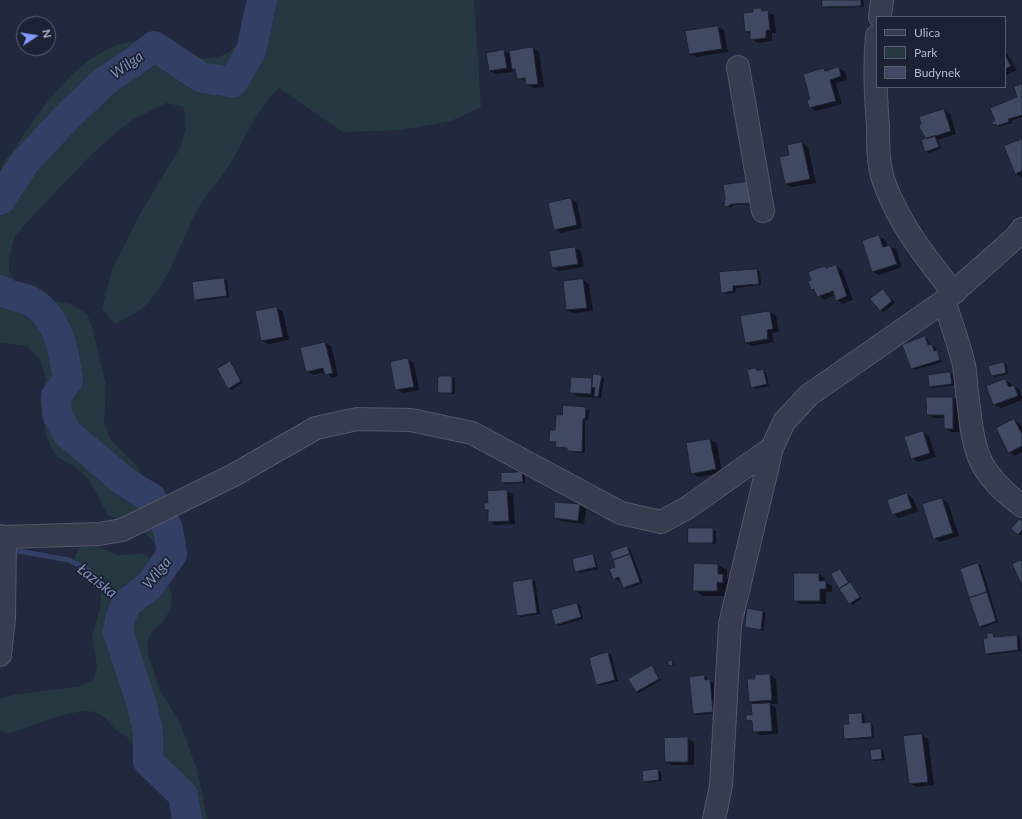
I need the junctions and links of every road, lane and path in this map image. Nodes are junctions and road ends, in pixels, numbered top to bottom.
1 (882, 0) edge
2 (880, 16) edge
3 (876, 45) edge
4 (738, 67) dead end
5 (763, 211) dead end
6 (1022, 229) edge
7 (949, 297) junction
8 (772, 448) junction
9 (1022, 506) edge
10 (3, 536) edge
11 (0, 655) edge
12 (714, 819) edge

1 - 2 street
3 - 7 street
4 - 5 street
6 - 7 street
7 - 8 street
7 - 9 street
8 - 10 street
8 - 12 street
10 - 11 street

